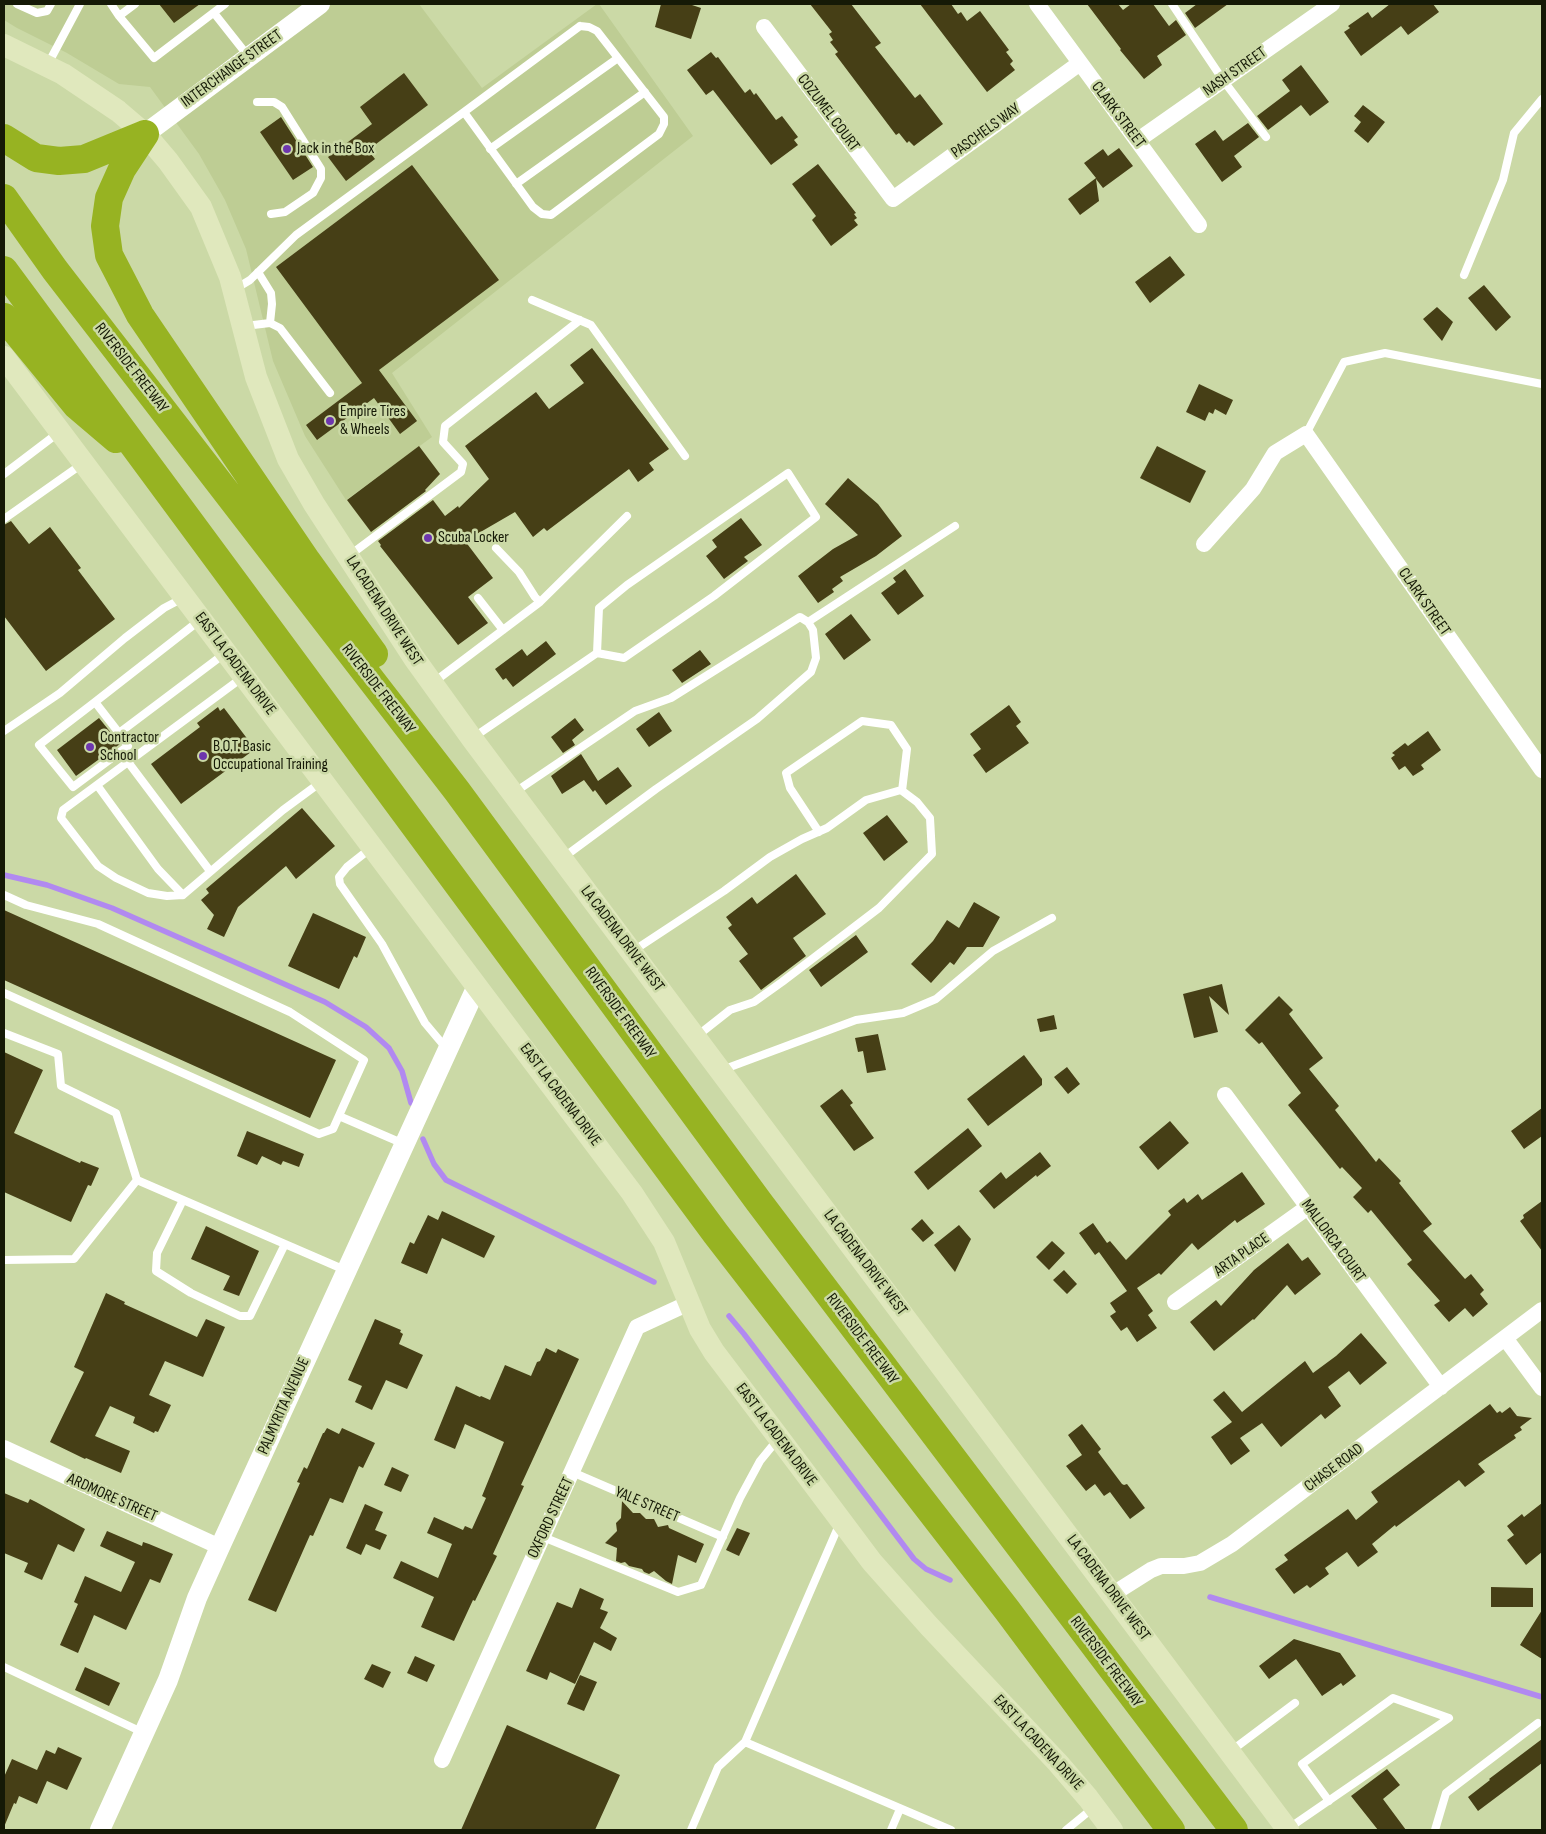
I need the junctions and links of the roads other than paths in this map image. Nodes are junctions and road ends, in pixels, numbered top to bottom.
1 (17, 4) edge
2 (51, 4) edge
3 (80, 4) edge
4 (111, 4) edge
5 (135, 4) edge
6 (225, 4) edge
7 (320, 4) edge
8 (1037, 4) edge
9 (1172, 4) edge
10 (1332, 4) edge
11 (301, 12) edge
12 (214, 13) junction
13 (119, 16) junction
14 (764, 27) dead end
15 (4, 45) edge
16 (248, 56) junction
17 (618, 58) junction
18 (1080, 63) junction
19 (47, 66) junction
20 (1223, 80) junction
21 (645, 92) junction
22 (1542, 99) edge
23 (258, 102) dead end
24 (464, 112) junction
25 (145, 134) junction
26 (1266, 137) dead end
27 (4, 138) edge
28 (1138, 140) junction
29 (490, 149) junction
30 (516, 184) junction
31 (4, 198) edge
32 (892, 199) joint
33 (271, 214) dead end
34 (1199, 225) dead end
35 (4, 270) edge
36 (258, 272) junction
37 (1464, 275) dead end
38 (234, 290) junction
39 (532, 300) dead end
40 (4, 317) edge
41 (580, 320) junction
42 (270, 323) junction
43 (243, 326) junction
44 (4, 357) edge
45 (1542, 384) edge
46 (330, 393) dead end
47 (60, 432) junction
48 (1306, 434) junction
49 (685, 456) dead end
50 (84, 463) junction
51 (152, 470) junction
52 (4, 474) edge
53 (627, 516) dead end
54 (4, 519) edge
55 (955, 526) dead end
56 (1204, 544) dead end
57 (496, 548) dead end
58 (348, 556) junction
59 (185, 597) junction
60 (478, 598) dead end
61 (540, 602) junction
62 (201, 619) junction
63 (808, 622) junction
64 (503, 630) junction
65 (226, 652) junction
66 (597, 653) junction
67 (244, 676) junction
68 (432, 683) junction
69 (95, 702) junction
70 (4, 731) edge
71 (119, 733) junction
72 (472, 738) junction
73 (128, 762) junction
74 (1542, 770) edge
75 (323, 780) junction
76 (97, 785) junction
77 (456, 791) junction
78 (902, 791) junction
79 (513, 793) junction
80 (820, 832) junction
81 (373, 847) junction
82 (562, 858) junction
83 (210, 871) junction
84 (183, 895) junction
85 (4, 896) edge
86 (1052, 918) dead end
87 (632, 952) junction
88 (477, 986) junction
89 (4, 993) edge
90 (4, 1033) edge
91 (696, 1037) junction
92 (447, 1049) junction
93 (720, 1070) junction
94 (1225, 1094) dead end
95 (339, 1116) junction
96 (404, 1144) junction
97 (138, 1180) junction
98 (183, 1200) junction
99 (1308, 1207) junction
100 (285, 1244) junction
101 (4, 1260) edge
102 (345, 1270) junction
103 (1175, 1302) dead end
104 (689, 1303) junction
105 (1542, 1310) edge
106 (1505, 1338) junction
107 (1441, 1387) junction
108 (1542, 1388) edge
109 (779, 1438) junction
110 (4, 1448) edge
111 (572, 1472) junction
112 (841, 1521) junction
113 (542, 1537) junction
114 (723, 1537) junction
115 (220, 1547) junction
116 (1113, 1594) junction
117 (4, 1667) edge
118 (1295, 1703) dead end
119 (1538, 1724) dead end
120 (144, 1733) junction
121 (744, 1742) junction
122 (1230, 1752) junction
123 (442, 1760) dead end
124 (1329, 1800) junction
125 (1095, 1807) junction
126 (900, 1808) junction
127 (100, 1830) edge
128 (691, 1830) edge
129 (891, 1830) edge
130 (950, 1830) edge
131 (1066, 1830) edge
132 (1112, 1830) edge
133 (1171, 1830) edge
134 (1234, 1830) edge
135 (1288, 1830) edge
136 (1436, 1830) edge

1 - 2 lane
3 - 19 lane
4 - 13 lane
5 - 13 lane
6 - 12 lane
7 - 11 street, INTERCHANGE STREET
8 - 18 street, CLARK STREET
9 - 20 lane
10 - 20 street, NASH STREET
11 - 16 street, INTERCHANGE STREET
12 - 13 lane
12 - 16 lane
14 - 32 street, COZUMEL COURT
15 - 19 main road, LA CADENA DRIVE WEST
16 - 25 street, INTERCHANGE STREET
17 - 21 lane
17 - 24 lane
17 - 29 lane
18 - 28 street, CLARK STREET
18 - 32 street, PASCHELS WAY
19 - 25 main road, LA CADENA DRIVE WEST
20 - 26 lane
20 - 28 street, NASH STREET
21 - 30 lane
21 - 30 lane
22 - 37 lane
23 - 33 lane
24 - 29 lane
24 - 36 lane
25 - 27 highway
25 - 38 main road, LA CADENA DRIVE WEST
25 - 77 highway
28 - 34 street, CLARK STREET
29 - 30 lane
31 - 77 highway, RIVERSIDE FREEWAY
35 - 51 highway
36 - 38 lane
36 - 42 lane
38 - 43 main road, LA CADENA DRIVE WEST
39 - 41 lane
40 - 51 highway
41 - 49 lane
41 - 58 lane
42 - 43 lane
42 - 46 lane
43 - 58 main road, LA CADENA DRIVE WEST
44 - 47 main road, EAST LA CADENA DRIVE
45 - 48 lane
47 - 50 main road, EAST LA CADENA DRIVE
47 - 52 lane
48 - 56 street
48 - 74 street, CLARK STREET
50 - 54 lane
50 - 59 main road, EAST LA CADENA DRIVE
51 - 133 highway
53 - 61 lane
55 - 63 lane
57 - 61 lane
58 - 68 main road, LA CADENA DRIVE WEST
59 - 62 main road, EAST LA CADENA DRIVE
59 - 70 lane
60 - 64 lane
61 - 64 lane
62 - 65 main road, EAST LA CADENA DRIVE
62 - 69 lane
63 - 79 lane
63 - 82 lane
64 - 68 lane
65 - 67 main road, EAST LA CADENA DRIVE
65 - 71 lane
66 - 66 lane
66 - 72 lane
67 - 73 lane
67 - 75 main road, EAST LA CADENA DRIVE
68 - 72 main road, LA CADENA DRIVE WEST
69 - 71 lane
69 - 71 lane
72 - 79 main road, LA CADENA DRIVE WEST
73 - 76 lane
73 - 83 lane
75 - 81 main road, EAST LA CADENA DRIVE
75 - 83 lane
76 - 84 lane
76 - 84 lane
77 - 134 highway, RIVERSIDE FREEWAY
78 - 80 lane
78 - 80 lane
78 - 91 lane
79 - 82 main road, LA CADENA DRIVE WEST
80 - 87 lane
81 - 88 main road, EAST LA CADENA DRIVE
81 - 92 lane
82 - 87 main road, LA CADENA DRIVE WEST
83 - 84 lane
85 - 95 lane
86 - 93 lane
87 - 91 main road, LA CADENA DRIVE WEST
88 - 92 street, PALMYRITA AVENUE
88 - 104 main road, EAST LA CADENA DRIVE
89 - 95 lane
90 - 97 lane
91 - 93 main road, LA CADENA DRIVE WEST
92 - 96 street, PALMYRITA AVENUE
93 - 116 main road, LA CADENA DRIVE WEST
94 - 99 street, MALLORCA COURT
95 - 96 lane
96 - 102 street, PALMYRITA AVENUE
97 - 98 lane
97 - 101 lane
98 - 100 lane
98 - 100 lane
99 - 103 street, ARTA PLACE
99 - 107 street, MALLORCA COURT
100 - 102 lane
102 - 115 street, PALMYRITA AVENUE
104 - 109 main road, EAST LA CADENA DRIVE
104 - 111 street, OXFORD STREET
105 - 106 street, CHASE ROAD
106 - 107 street, CHASE ROAD
106 - 108 street
107 - 116 street, CHASE ROAD
109 - 112 main road, EAST LA CADENA DRIVE
109 - 114 lane
110 - 115 street, ARDMORE STREET
111 - 113 street, OXFORD STREET
111 - 114 lane, YALE STREET
112 - 121 lane
112 - 125 main road, EAST LA CADENA DRIVE
113 - 114 lane
113 - 123 street, OXFORD STREET
115 - 120 street, PALMYRITA AVENUE
116 - 122 main road, LA CADENA DRIVE WEST
117 - 120 lane
118 - 122 lane
119 - 136 lane
120 - 127 street, PALMYRITA AVENUE
121 - 126 lane
121 - 128 lane
122 - 135 main road, LA CADENA DRIVE WEST
124 - 124 lane
124 - 135 lane
125 - 131 lane
125 - 132 main road, EAST LA CADENA DRIVE
126 - 129 lane
126 - 130 lane

